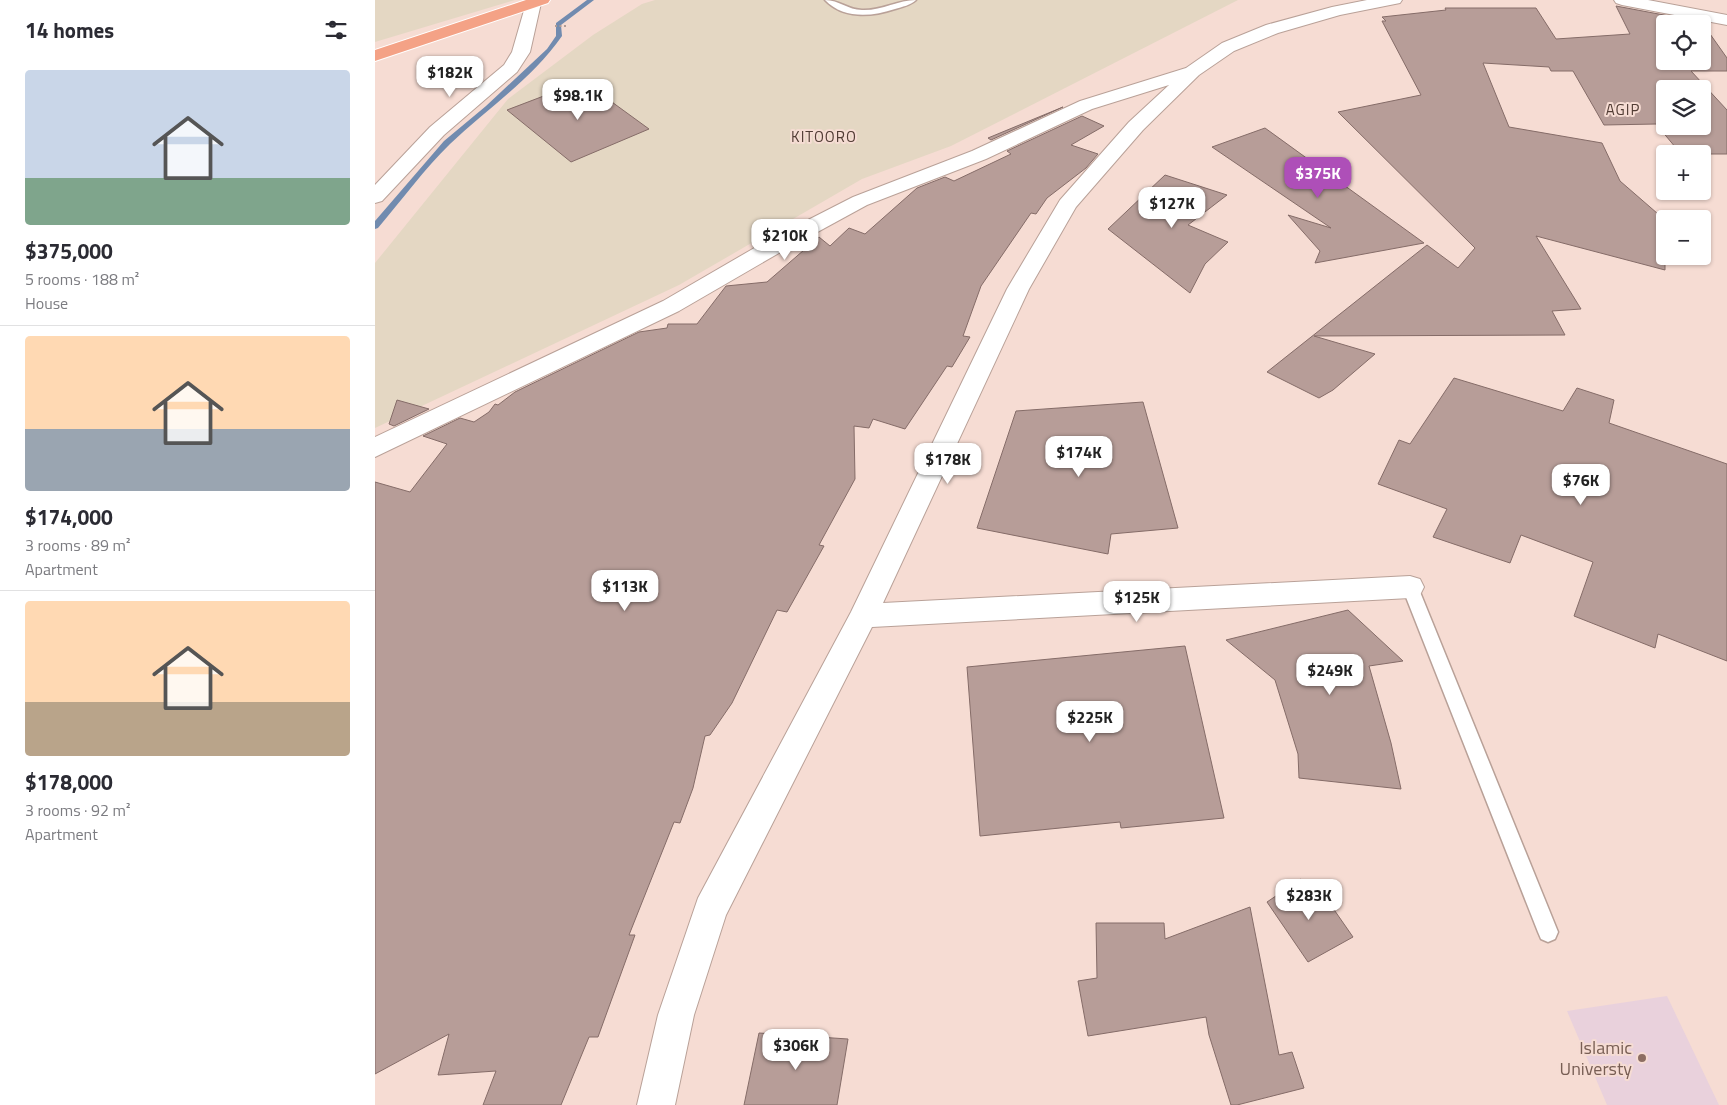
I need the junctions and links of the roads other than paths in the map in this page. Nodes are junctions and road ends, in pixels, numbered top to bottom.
1 (829, 0) edge
2 (912, 0) edge
3 (1393, 0) edge
4 (1622, 0) edge
5 (537, 1) edge
6 (1727, 20) edge
7 (375, 56) edge
8 (1193, 71) junction
9 (375, 197) edge
10 (375, 448) edge
11 (1410, 588) joint
12 (863, 616) junction
13 (1548, 932) dead end
14 (655, 1105) edge

1 - 2 lane
3 - 8 street
4 - 6 street
5 - 7 highway
5 - 9 street
8 - 10 street
8 - 12 street
11 - 12 street
11 - 13 lane
12 - 14 street

